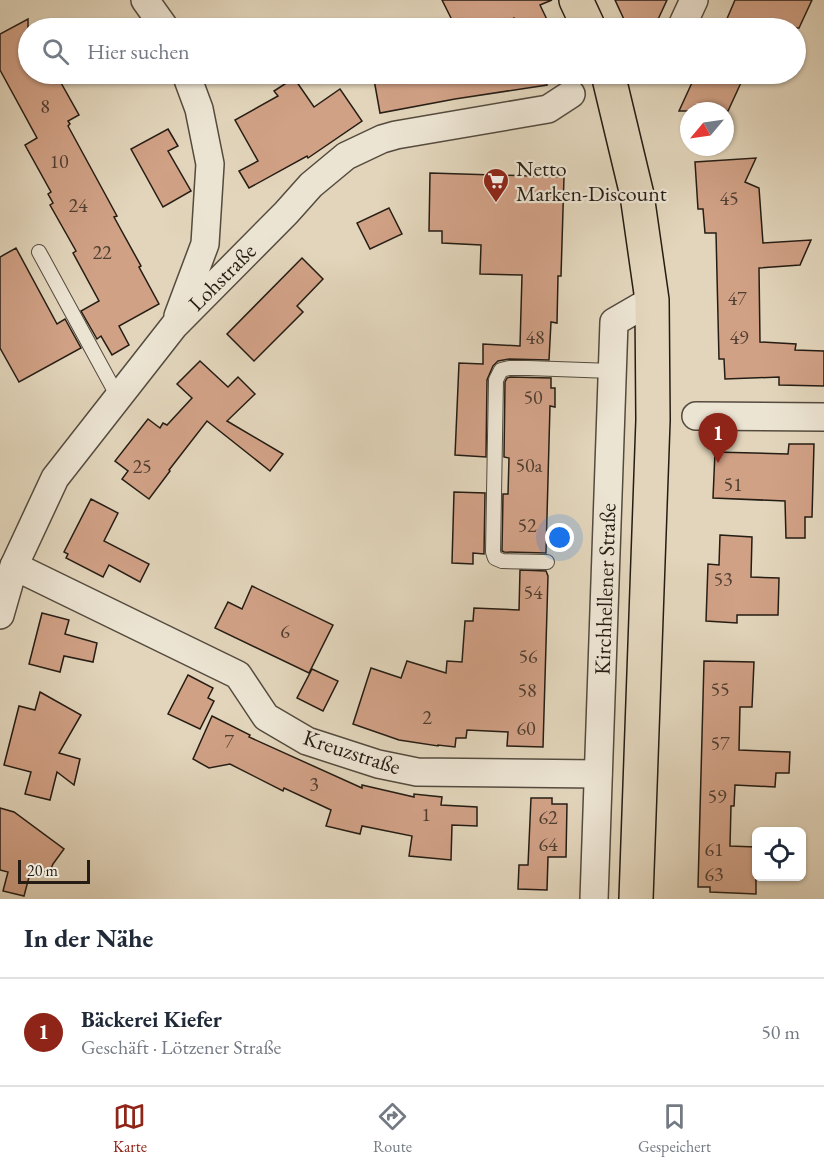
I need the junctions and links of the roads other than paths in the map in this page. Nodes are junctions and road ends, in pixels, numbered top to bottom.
1 (145, 0) edge
2 (576, 0) edge
3 (694, 0) edge
4 (158, 18) edge
5 (584, 18) edge
6 (686, 18) edge
7 (190, 84) edge
8 (610, 84) edge
9 (571, 94) dead end
10 (39, 252) dead end
11 (652, 300) junction
12 (174, 326) junction
13 (612, 371) junction
14 (118, 397) junction
15 (696, 416) dead end
16 (824, 417) edge
17 (547, 562) dead end
18 (14, 566) junction
19 (0, 615) edge
20 (598, 774) junction
21 (594, 899) edge
22 (636, 899) edge

1 - 4 street
2 - 5 main road
3 - 6 street
7 - 12 street
8 - 11 main road, Kirchhellener Straße
9 - 12 street, Lohstraße
10 - 14 lane
11 - 13 street, Kirchhellener Straße
11 - 22 main road, Kirchhellener Straße
12 - 14 street, Lohstraße
13 - 17 lane
13 - 20 street, Kirchhellener Straße
14 - 18 street, Lohstraße
15 - 16 street
18 - 19 street, Lohstraße
18 - 20 street, Kreuzstraße
20 - 21 street, Kirchhellener Straße

